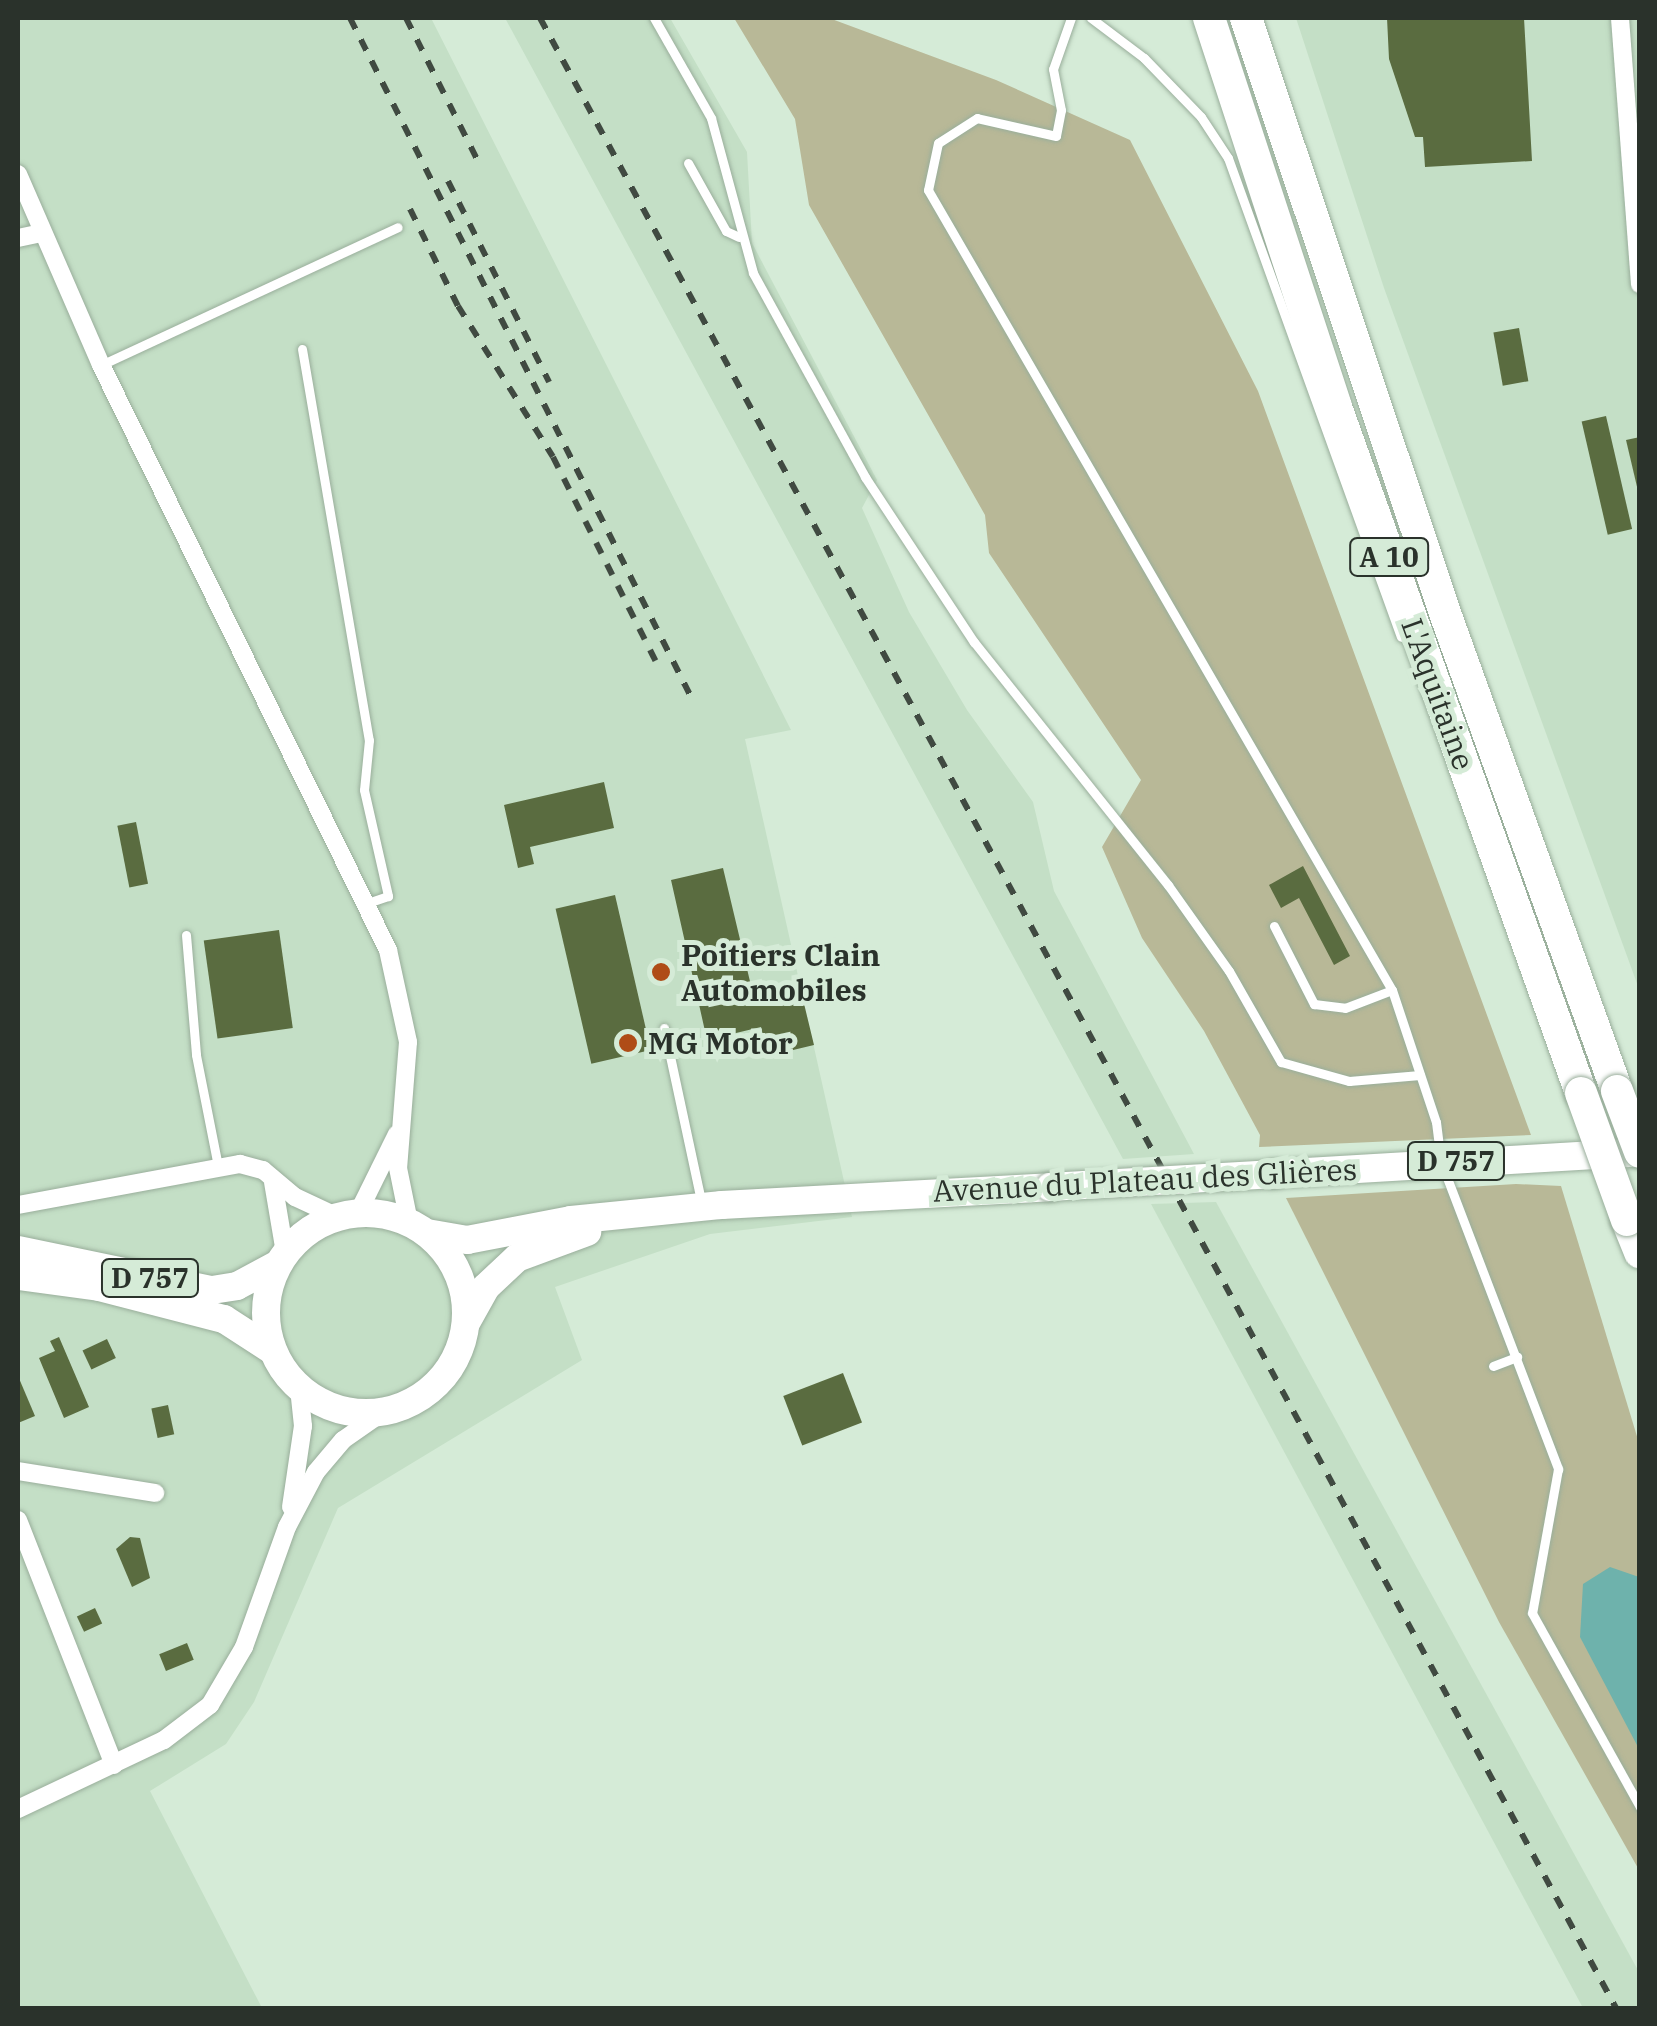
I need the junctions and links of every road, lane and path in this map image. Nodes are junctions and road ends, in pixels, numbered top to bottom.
1 (654, 18) edge
2 (1070, 18) edge
3 (1090, 18) edge
4 (1209, 18) edge
5 (1246, 18) edge
6 (1620, 18) edge
7 (688, 163) dead end
8 (18, 174) edge
9 (398, 227) dead end
10 (41, 233) junction
11 (739, 237) junction
12 (18, 238) edge
13 (1638, 285) edge
14 (302, 349) dead end
15 (101, 365) junction
16 (1472, 791) junction
17 (368, 903) junction
18 (1274, 926) dead end
19 (186, 935) dead end
20 (1392, 990) junction
21 (664, 1028) dead end
22 (1420, 1075) junction
23 (403, 1120) junction
24 (1640, 1152) edge
25 (1441, 1162) junction
26 (218, 1166) junction
27 (273, 1182) junction
28 (18, 1204) edge
29 (702, 1206) junction
30 (652, 1213) junction
31 (348, 1215) junction
32 (418, 1228) junction
33 (18, 1250) edge
34 (1640, 1253) edge
35 (282, 1259) junction
36 (18, 1276) edge
37 (466, 1323) junction
38 (272, 1350) junction
39 (1517, 1357) junction
40 (1492, 1366) dead end
41 (299, 1388) junction
42 (383, 1412) junction
43 (18, 1471) edge
44 (155, 1493) dead end
45 (18, 1520) edge
46 (287, 1527) junction
47 (114, 1764) junction
48 (1640, 1807) edge
49 (18, 1809) edge

1 - 11 lane
2 - 20 lane
3 - 16 lane
4 - 16 highway, L'Aquitaine / A 10
5 - 24 highway, L'Aquitaine / A 10, bridge
6 - 13 street
7 - 11 lane
8 - 10 street
9 - 15 lane
10 - 12 street
10 - 15 street
11 - 22 lane
14 - 17 lane
15 - 17 street
16 - 34 highway, L'Aquitaine / A 10, bridge
17 - 23 street
18 - 20 lane
19 - 26 lane
20 - 22 lane
21 - 29 lane
22 - 25 lane
23 - 31 street
23 - 32 street
24 - 25 main road, Avenue du Plateau des Glières / D 757
25 - 29 main road, Avenue du Plateau des Glières / D 757, bridge
25 - 39 lane
26 - 27 street
26 - 28 street
27 - 31 street
27 - 35 street
29 - 30 main road, Avenue du Plateau des Glières / D 757
30 - 32 main road, Avenue du Plateau des Glières / D 757
30 - 37 main road, Avenue du Plateau des Glières / D 757
31 - 32 main road
31 - 35 main road
32 - 37 main road
33 - 35 main road, D 757
35 - 38 main road
36 - 38 main road, D 757
37 - 42 main road
38 - 41 main road
39 - 40 lane
39 - 48 lane
41 - 42 main road
41 - 46 street
42 - 46 street
43 - 44 street
45 - 47 street
46 - 47 street
47 - 49 street

